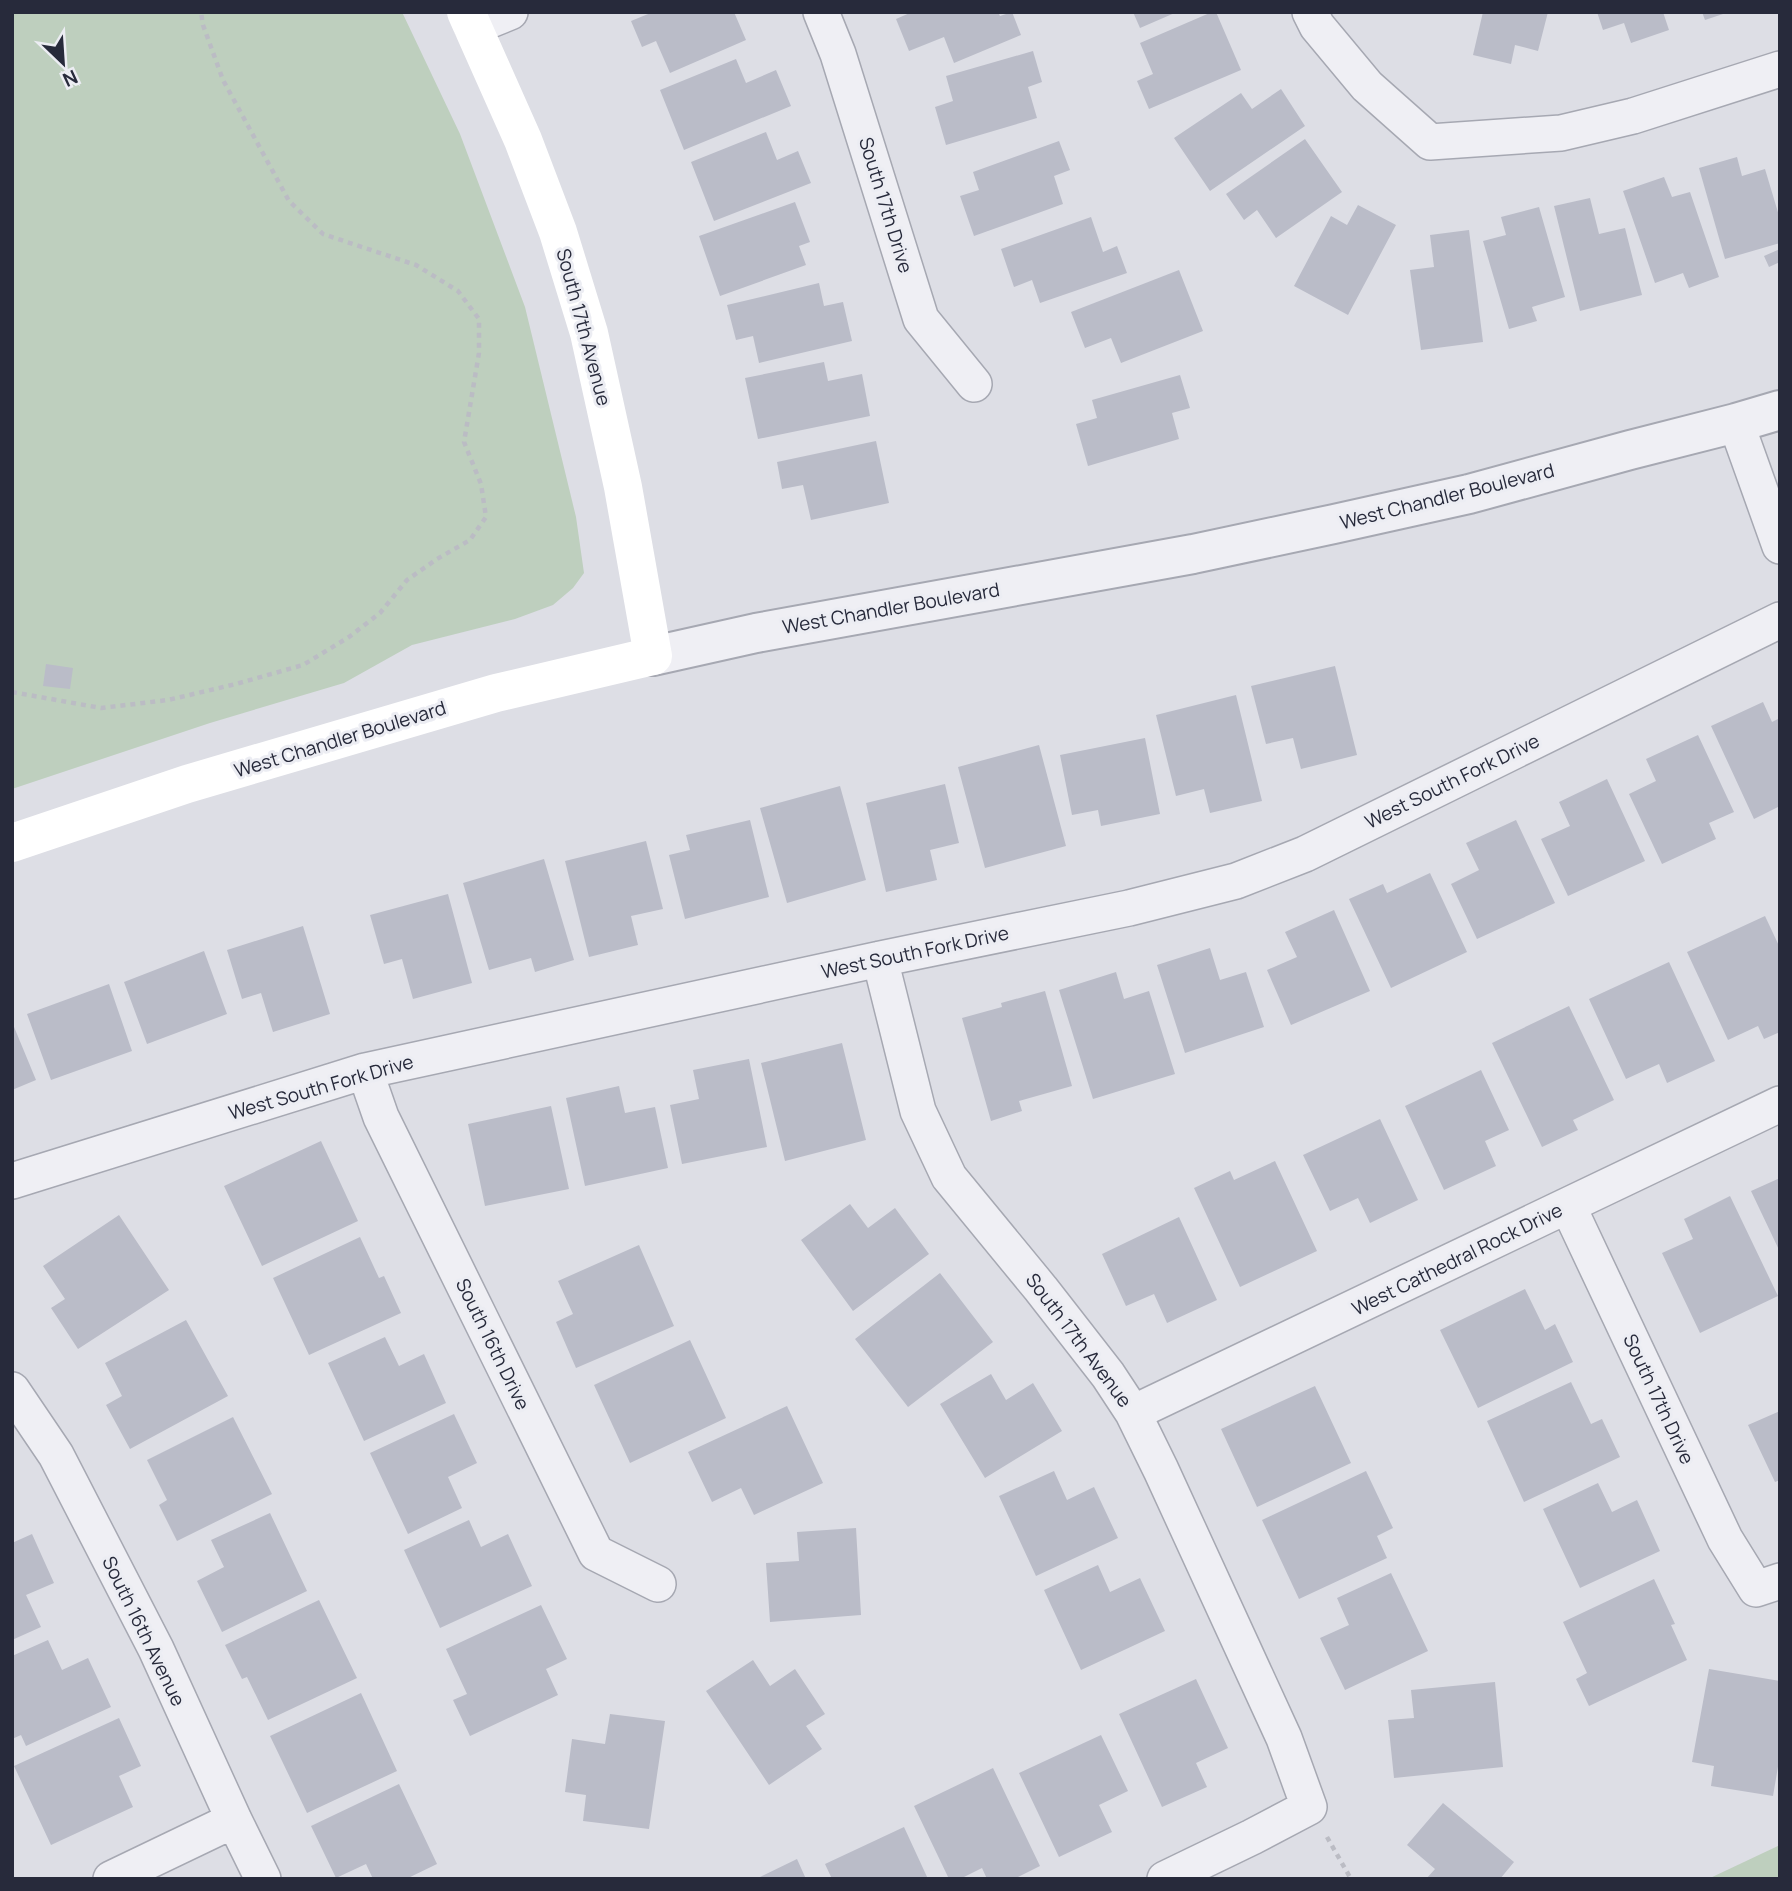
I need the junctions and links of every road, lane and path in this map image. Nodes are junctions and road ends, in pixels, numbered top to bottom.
1 (201, 12) edge
2 (510, 12) edge
3 (821, 12) edge
4 (1310, 12) edge
5 (469, 20) edge
6 (1780, 69) edge
7 (974, 384) dead end
8 (1780, 410) edge
9 (1737, 423) junction
10 (1780, 546) edge
11 (1780, 620) edge
12 (653, 656) junction
13 (12, 692) edge
14 (12, 842) edge
15 (880, 959) junction
16 (365, 1071) junction
17 (1780, 1104) edge
18 (12, 1181) edge
19 (1568, 1206) junction
20 (12, 1390) edge
21 (1133, 1413) junction
22 (659, 1584) dead end
23 (1768, 1585) edge
24 (1309, 1807) junction
25 (234, 1820) junction
26 (111, 1879) edge
27 (263, 1879) edge
28 (1165, 1879) edge
29 (1351, 1879) edge

1 - 13 path
2 - 5 street
3 - 7 street, South 17th Drive
4 - 6 street
5 - 12 main road, South 17th Avenue
8 - 9 street, West Chandler Boulevard
9 - 10 street
9 - 12 street, West Chandler Boulevard
11 - 15 street, West South Fork Drive
12 - 14 main road, West Chandler Boulevard
15 - 16 street, West South Fork Drive
15 - 21 street, South 17th Avenue
16 - 18 street, West South Fork Drive
16 - 22 street, South 16th Drive
17 - 19 street, West Cathedral Rock Drive
19 - 21 street, West Cathedral Rock Drive
19 - 23 street, South 17th Drive
20 - 25 street, South 16th Avenue
21 - 24 street, South 17th Avenue
24 - 28 street
24 - 29 path
25 - 26 street
25 - 27 street, South 16th Avenue

